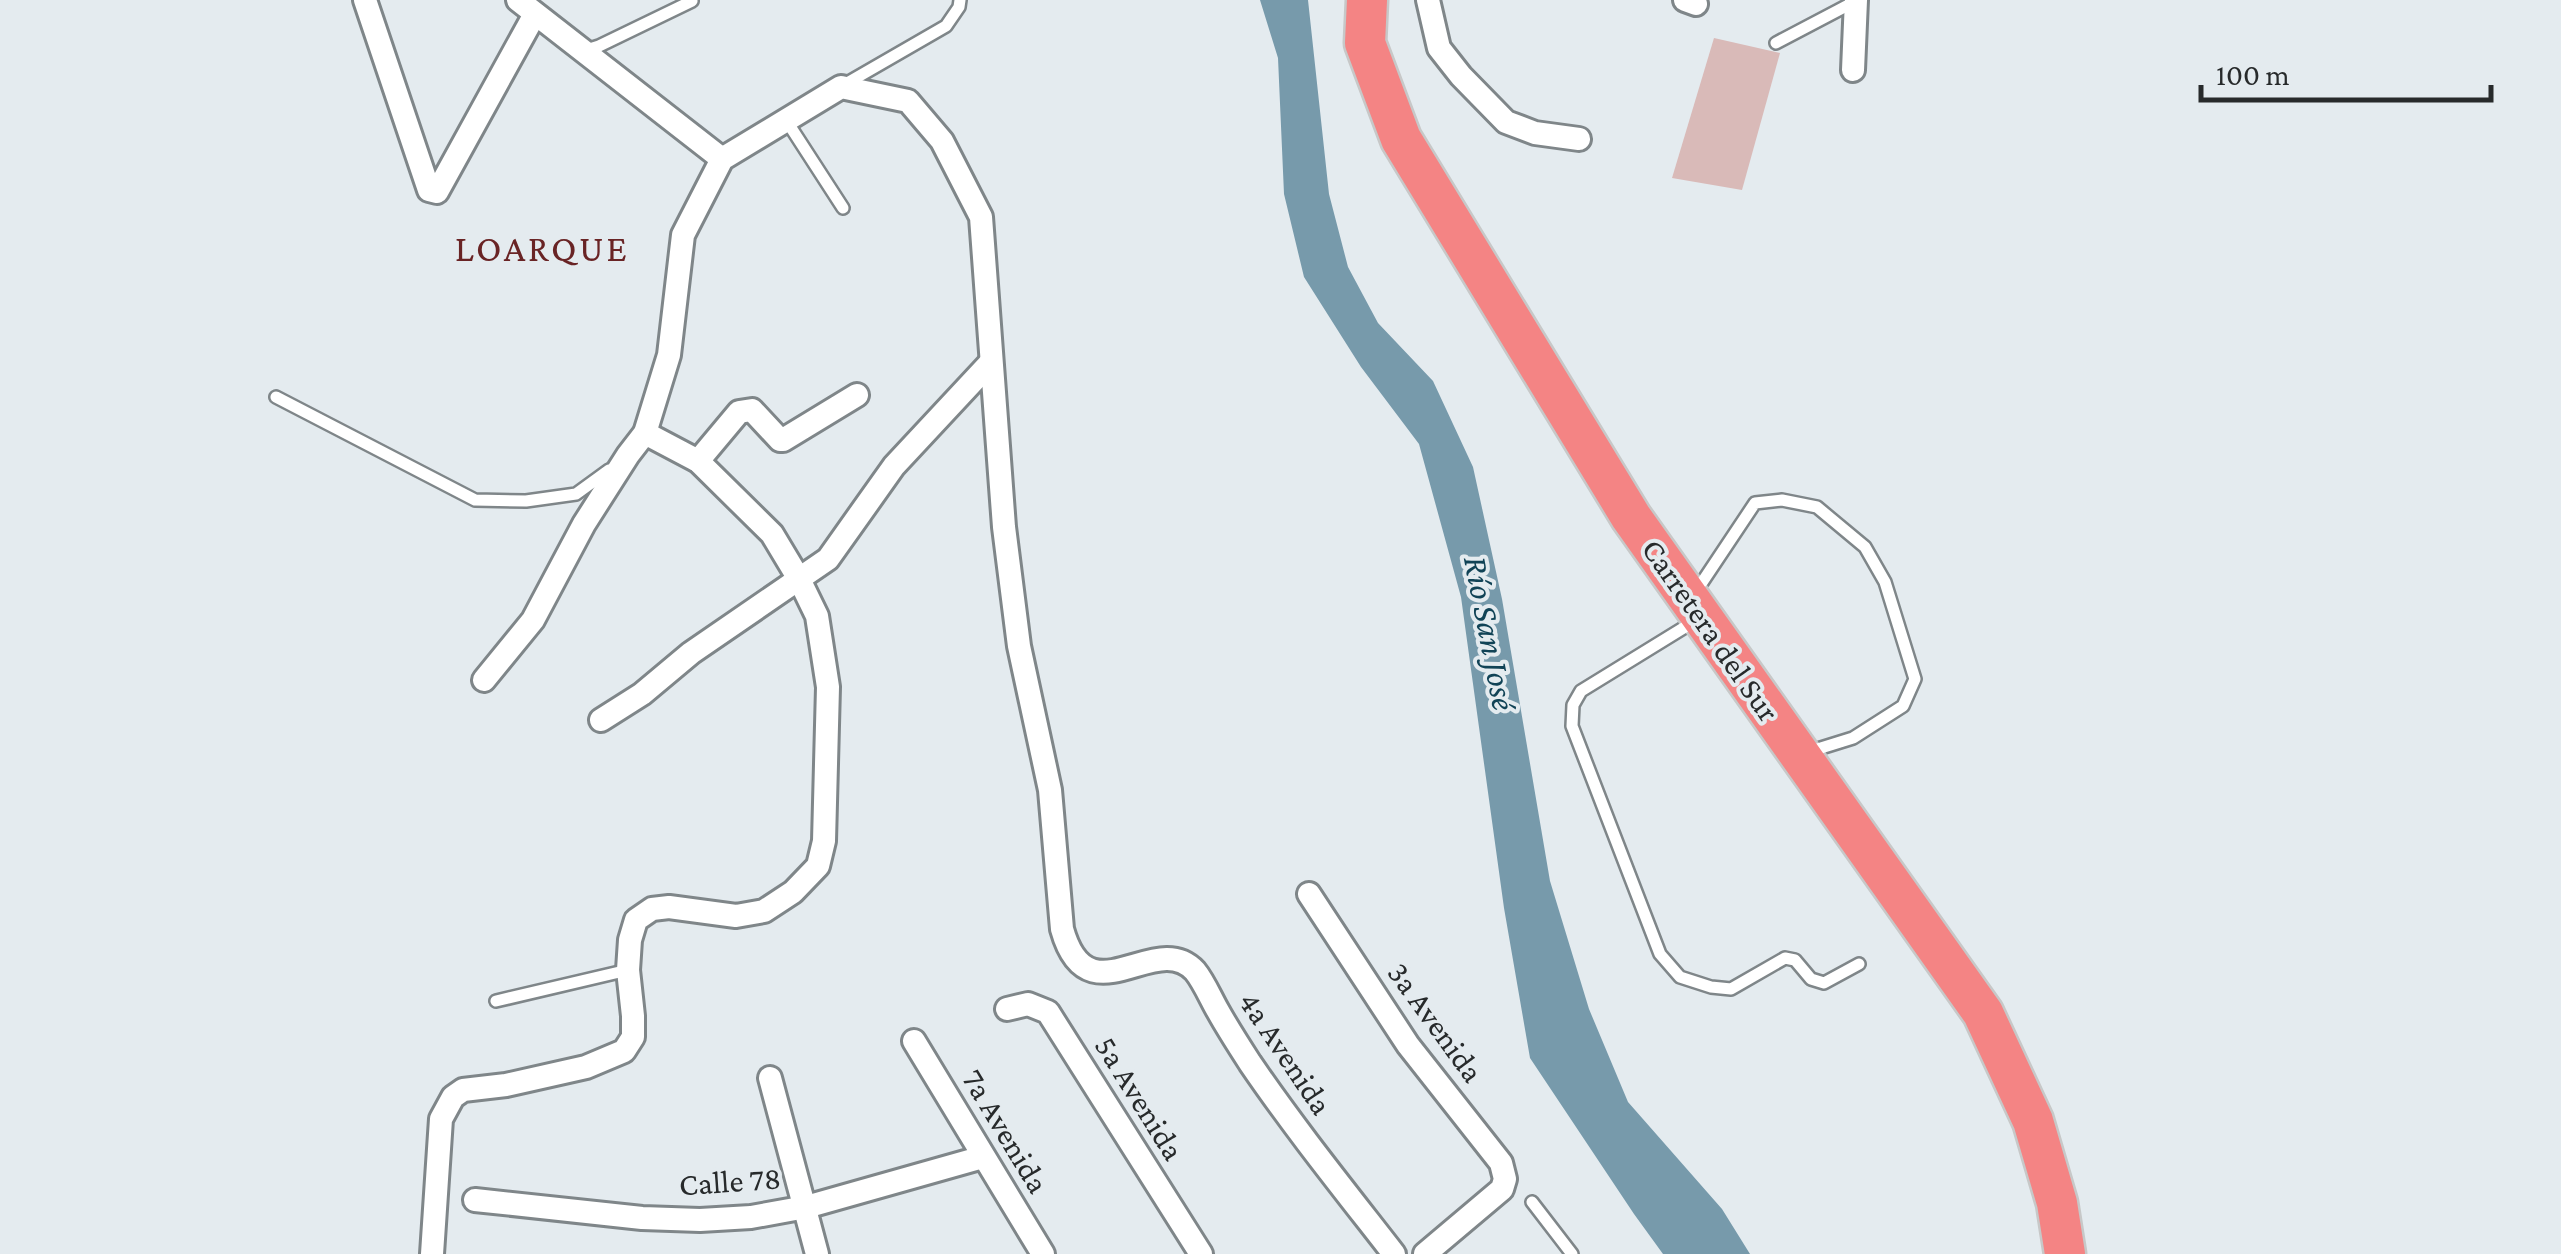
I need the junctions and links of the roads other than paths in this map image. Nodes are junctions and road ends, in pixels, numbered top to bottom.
1 (365, 0) edge
2 (960, 0) edge
3 (1428, 0) edge
4 (692, 1) edge
5 (1856, 1) edge
6 (533, 4) edge
7 (1362, 19) edge
8 (1776, 42) dead end
9 (582, 52) junction
10 (1853, 70) dead end
11 (841, 87) junction
12 (786, 120) junction
13 (1579, 139) dead end
14 (722, 160) junction
15 (842, 208) dead end
16 (990, 363) junction
17 (857, 394) dead end
18 (276, 398) dead end
19 (646, 433) junction
20 (628, 455) junction
21 (698, 461) junction
22 (799, 579) junction
23 (1694, 607) junction
24 (484, 680) dead end
25 (602, 720) dead end
26 (1799, 754) junction
27 (1308, 894) dead end
28 (1859, 964) dead end
29 (628, 970) junction
30 (496, 1001) dead end
31 (1007, 1009) dead end
32 (914, 1041) dead end
33 (770, 1078) dead end
34 (983, 1157) junction
35 (475, 1200) dead end
36 (1532, 1202) dead end
37 (806, 1207) junction
38 (432, 1254) edge
39 (817, 1254) edge
40 (1043, 1254) edge
41 (1202, 1254) edge
42 (1394, 1254) edge
43 (1425, 1254) edge
44 (1572, 1254) edge
45 (2066, 1254) edge

1 - 6 street
2 - 11 lane
3 - 13 street
4 - 9 lane
5 - 8 lane
5 - 10 street
6 - 9 street
7 - 23 highway, Carretera del Sur
9 - 14 street
11 - 12 street
11 - 16 street
12 - 14 street
12 - 15 lane
14 - 19 street
16 - 22 street
16 - 42 street, 4a Avenida
17 - 21 street
18 - 20 lane
19 - 20 street
19 - 21 street
20 - 24 street
21 - 22 street
22 - 25 street
22 - 29 street
23 - 26 highway, Carretera del Sur
23 - 26 lane
23 - 28 lane
26 - 45 highway, Carretera del Sur
27 - 43 street, 3a Avenida
29 - 30 lane
29 - 38 street
31 - 41 street, 5a Avenida
32 - 34 street, 7a Avenida
33 - 37 street
34 - 37 street, Calle 78
34 - 40 street, 7a Avenida
35 - 37 street, Calle 78
36 - 44 lane
37 - 39 street

